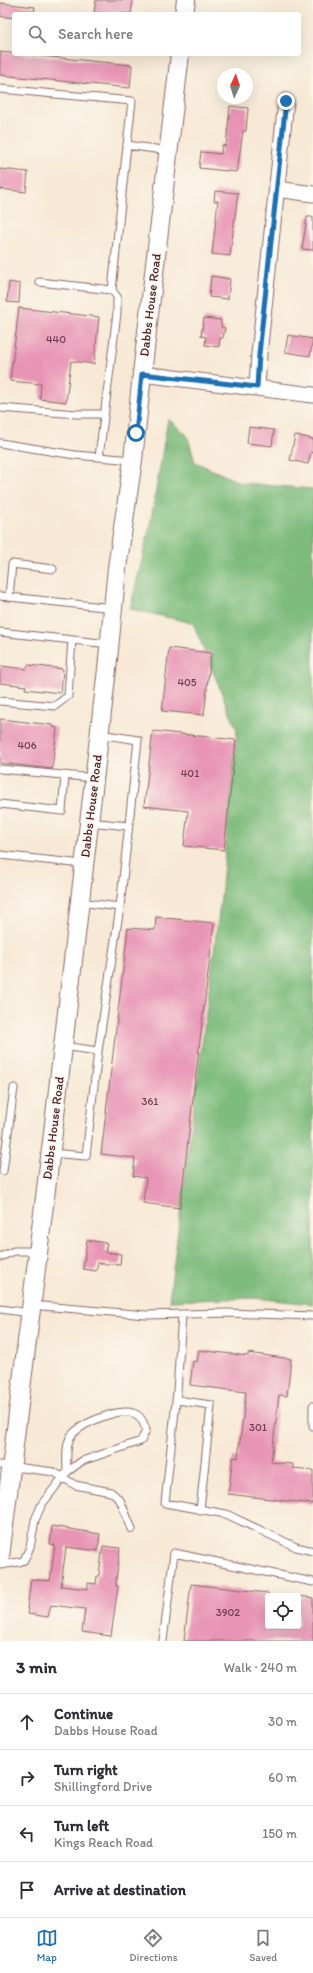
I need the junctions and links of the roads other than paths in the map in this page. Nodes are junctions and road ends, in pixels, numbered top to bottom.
1 (186, 0) edge
2 (184, 12) edge
3 (180, 56) edge
4 (0, 90) edge
5 (286, 101) dead end
6 (127, 145) junction
7 (169, 151) junction
8 (277, 188) junction
9 (313, 194) edge
10 (39, 282) dead end
11 (112, 290) junction
12 (142, 374) junction
13 (257, 387) junction
14 (313, 394) edge
15 (0, 408) edge
16 (104, 414) junction
17 (0, 443) edge
18 (99, 457) junction
19 (134, 460) junction
20 (53, 569) dead end
21 (0, 596) edge
22 (9, 596) junction
23 (113, 608) junction
24 (0, 632) edge
25 (72, 640) junction
26 (110, 644) junction
27 (0, 701) edge
28 (99, 734) junction
29 (0, 770) edge
30 (65, 776) junction
31 (94, 778) junction
32 (0, 804) edge
33 (89, 822) junction
34 (128, 826) junction
35 (0, 855) edge
36 (84, 864) junction
37 (79, 902) junction
38 (120, 907) junction
39 (62, 1046) junction
40 (98, 1051) junction
41 (14, 1088) dead end
42 (50, 1153) junction
43 (3, 1171) dead end
44 (37, 1251) junction
45 (0, 1256) edge
46 (0, 1309) edge
47 (31, 1309) junction
48 (182, 1314) junction
49 (313, 1316) edge
50 (176, 1400) junction
51 (313, 1406) edge
52 (313, 1426) edge
53 (6, 1466) edge
54 (65, 1475) junction
55 (200, 1510) junction
56 (132, 1530) dead end
57 (313, 1551) edge
58 (0, 1557) edge
59 (0, 1565) edge
60 (313, 1582) edge
61 (163, 1641) edge

1 - 2 street
3 - 7 street, Dabbs House Road
4 - 6 lane
5 - 8 street
6 - 7 lane
6 - 11 lane
7 - 12 street, Dabbs House Road
8 - 9 street
8 - 13 street
10 - 11 lane
11 - 16 lane
12 - 13 street
12 - 19 street, Dabbs House Road
13 - 14 street
15 - 16 lane
16 - 18 lane
17 - 18 lane
18 - 19 lane
19 - 23 street, Dabbs House Road
20 - 22 lane
21 - 22 lane
22 - 23 lane
23 - 26 street, Dabbs House Road
24 - 25 lane
25 - 26 lane
25 - 27 lane
26 - 28 street, Dabbs House Road
28 - 31 street, Dabbs House Road
28 - 34 lane
29 - 30 lane
30 - 31 lane
30 - 32 lane
31 - 33 street, Dabbs House Road
33 - 34 lane
33 - 36 street, Dabbs House Road
34 - 38 lane
35 - 36 lane
36 - 37 street, Dabbs House Road
37 - 38 lane
37 - 39 street, Dabbs House Road
38 - 40 lane
39 - 40 lane
39 - 42 street, Dabbs House Road
40 - 42 lane
41 - 43 lane
42 - 44 street, Dabbs House Road
44 - 45 lane
44 - 47 street, Dabbs House Road
46 - 47 lane
47 - 48 lane
47 - 53 street, Dabbs House Road
48 - 49 lane
48 - 50 lane
50 - 55 lane
50 - 55 lane
51 - 52 lane
53 - 54 lane
53 - 58 street, Dabbs House Road
54 - 54 lane
54 - 56 lane
54 - 59 lane
55 - 57 lane
60 - 61 lane

